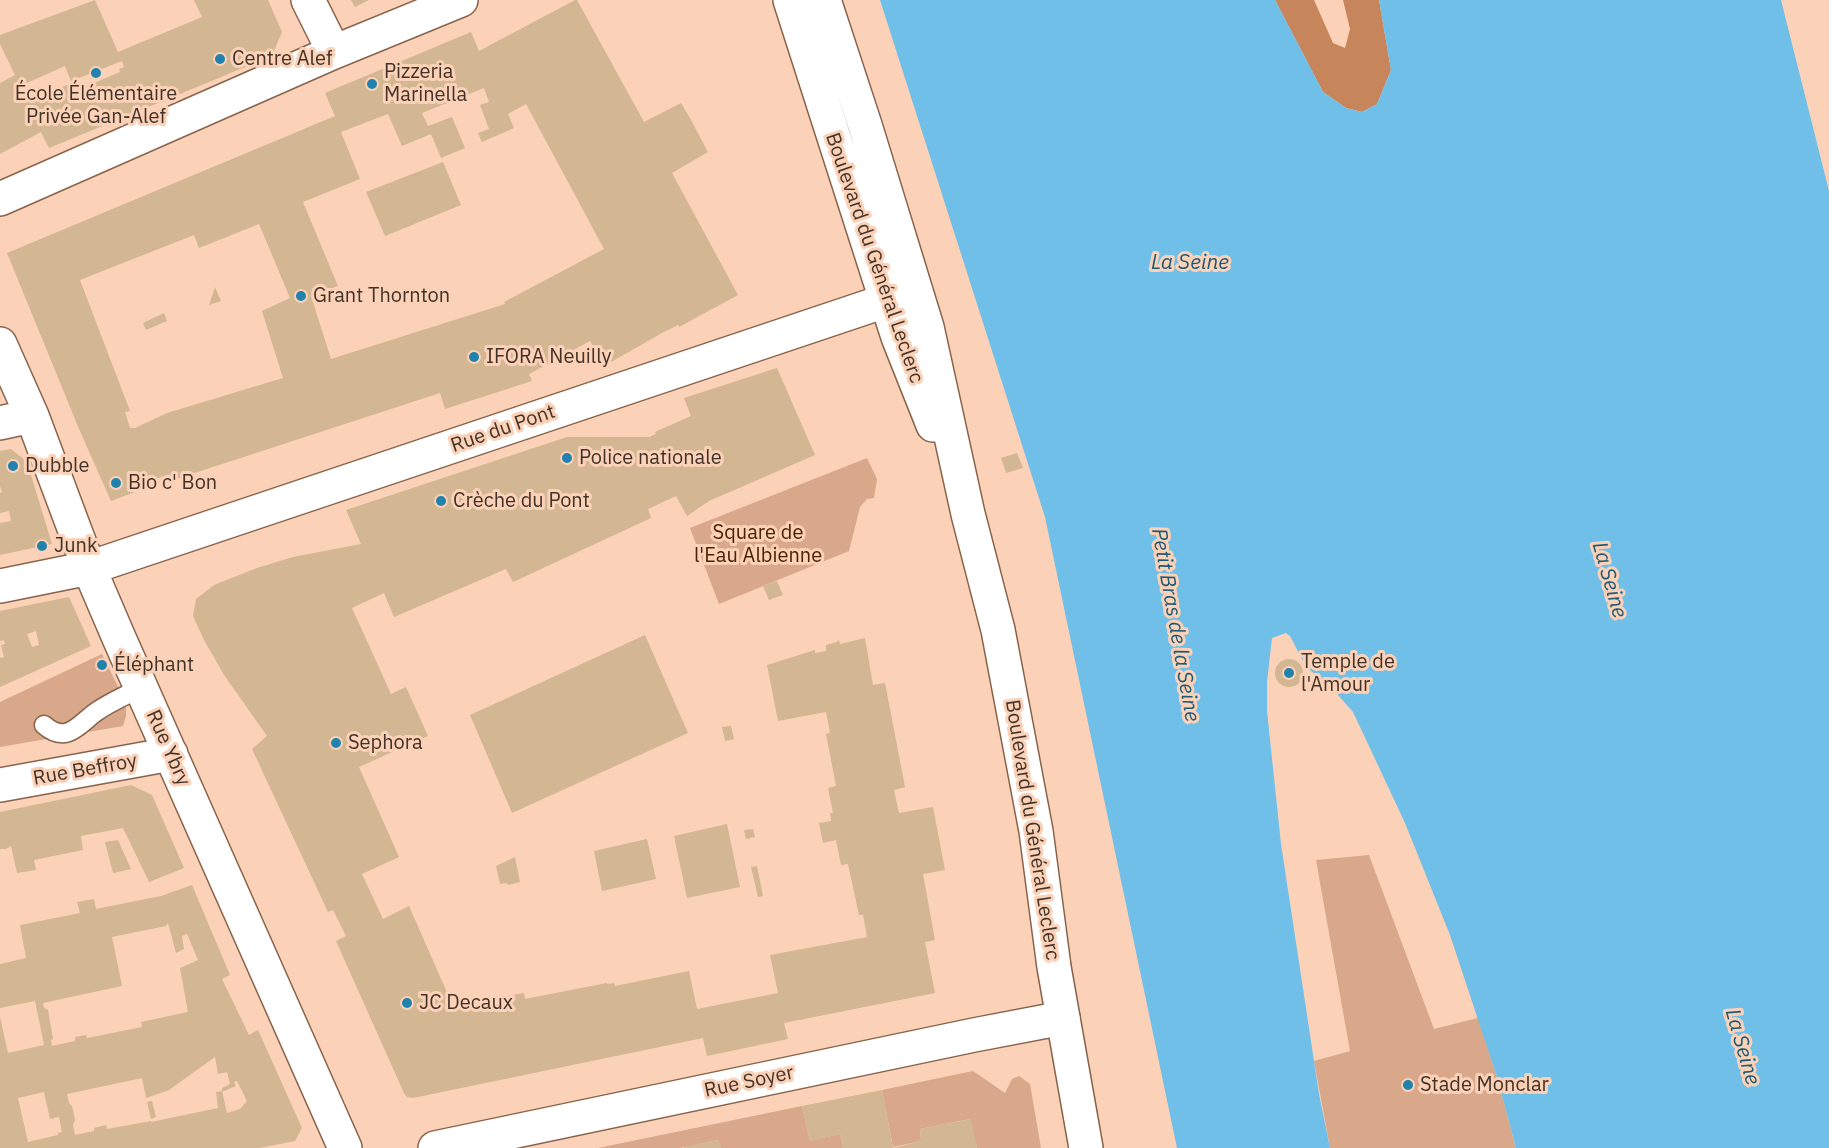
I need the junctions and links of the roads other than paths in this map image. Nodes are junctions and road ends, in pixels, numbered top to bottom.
1 (308, 0) edge
2 (461, 0) edge
3 (790, 0) edge
4 (824, 0) edge
5 (334, 52) junction
6 (0, 199) edge
7 (902, 295) junction
8 (0, 344) edge
9 (32, 416) junction
10 (0, 423) edge
11 (89, 568) junction
12 (0, 586) edge
13 (142, 687) junction
14 (44, 725) dead end
15 (171, 754) junction
16 (0, 785) edge
17 (1063, 1018) junction
18 (345, 1148) edge
19 (435, 1148) edge
20 (1086, 1148) edge

1 - 5 street
2 - 5 street
3 - 7 street, Boulevard du Général Leclerc
4 - 7 street, Boulevard du Général Leclerc
5 - 6 street
7 - 11 street, Rue du Pont
7 - 17 street, Boulevard du Général Leclerc
8 - 9 street, Rue Ybry
9 - 10 street
9 - 11 street, Rue Ybry
11 - 12 street, Rue du Pont
11 - 13 street, Rue Ybry
13 - 14 lane
13 - 15 street, Rue Ybry
15 - 16 street, Rue Beffroy
15 - 18 street, Rue Ybry
17 - 19 street, Rue Soyer
17 - 20 street, Boulevard du Général Leclerc

